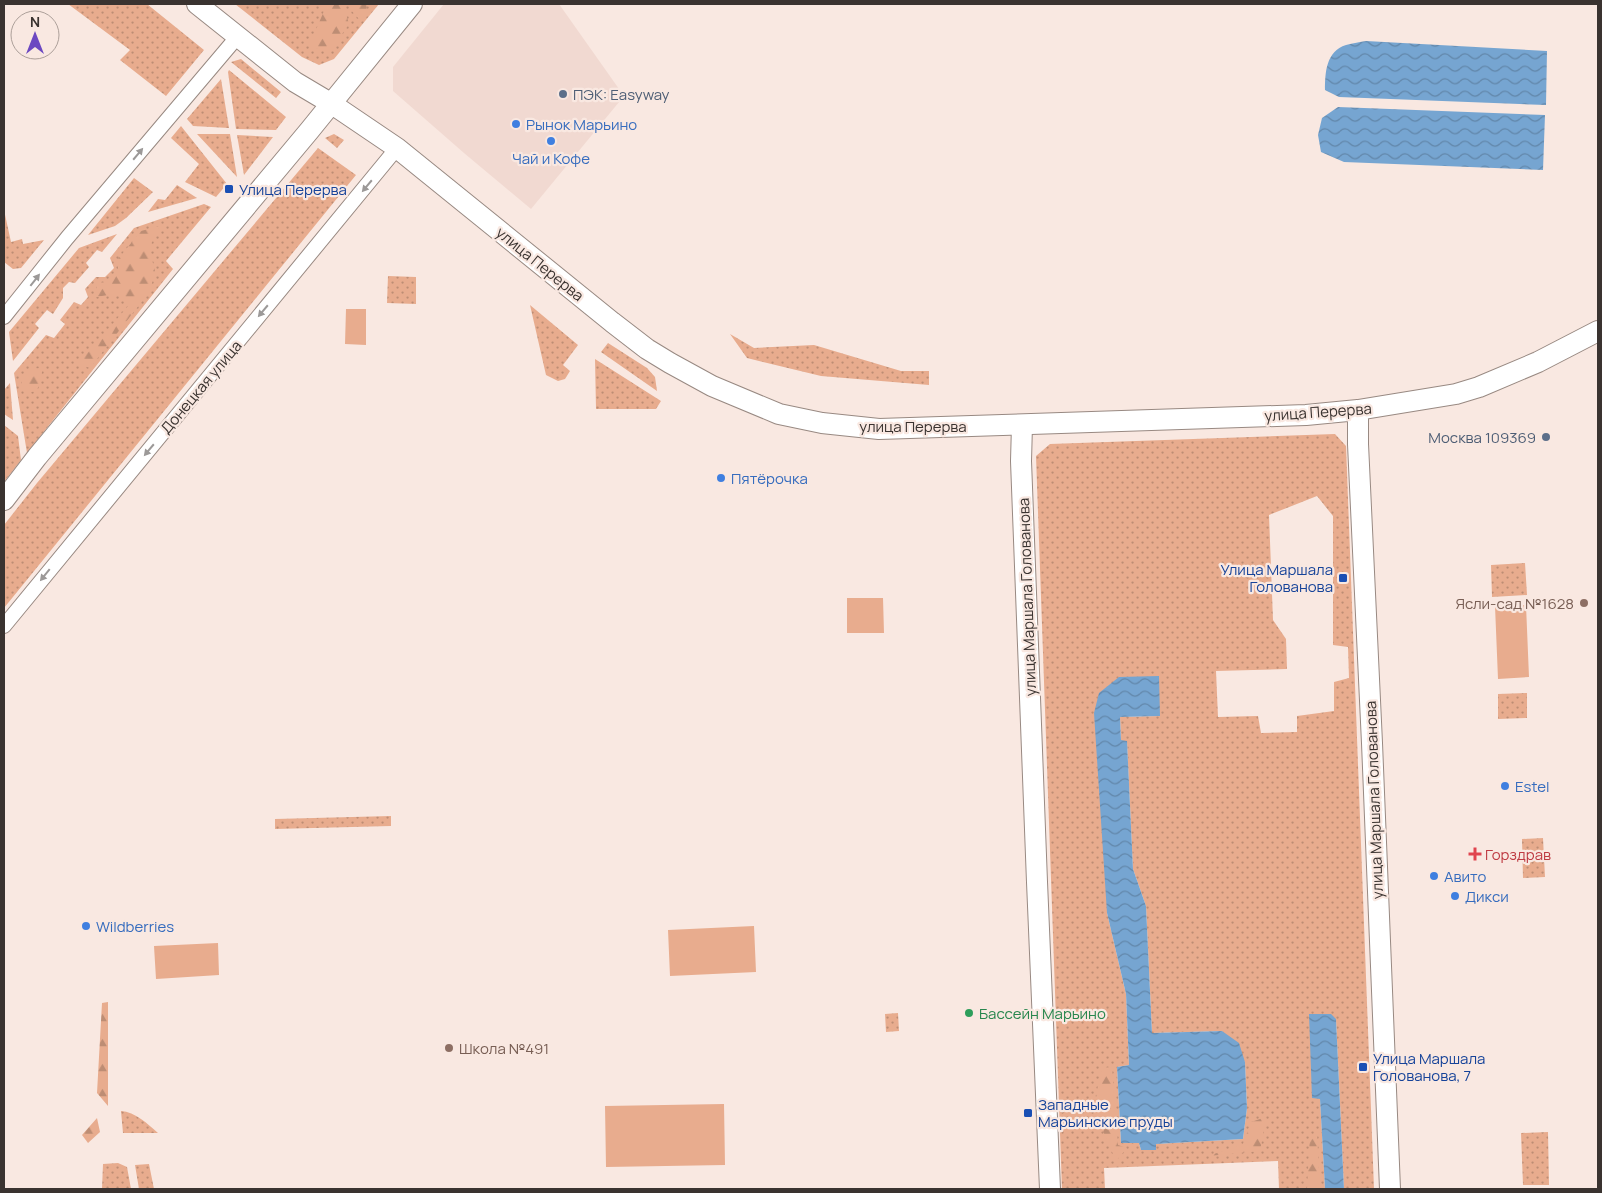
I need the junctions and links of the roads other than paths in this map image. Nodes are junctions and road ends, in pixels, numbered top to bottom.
1 (197, 4) edge
2 (412, 4) edge
3 (238, 36) junction
4 (332, 104) junction
5 (397, 148) junction
6 (4, 317) edge
7 (1598, 331) edge
8 (1358, 410) junction
9 (1022, 425) junction
10 (4, 500) edge
11 (4, 626) edge
12 (1050, 1189) edge
13 (1390, 1189) edge

1 - 3 main road, улица Перерва
2 - 4 main road
3 - 4 main road, улица Перерва
6 -> 3 street
4 - 5 main road, улица Перерва
4 - 10 main road
5 - 9 main road, улица Перерва
5 -> 11 street, Донецкая улица
7 - 8 main road, улица Перерва
8 - 9 main road, улица Перерва
8 - 13 main road, улица Маршала Голованова
9 - 12 main road, улица Маршала Голованова

